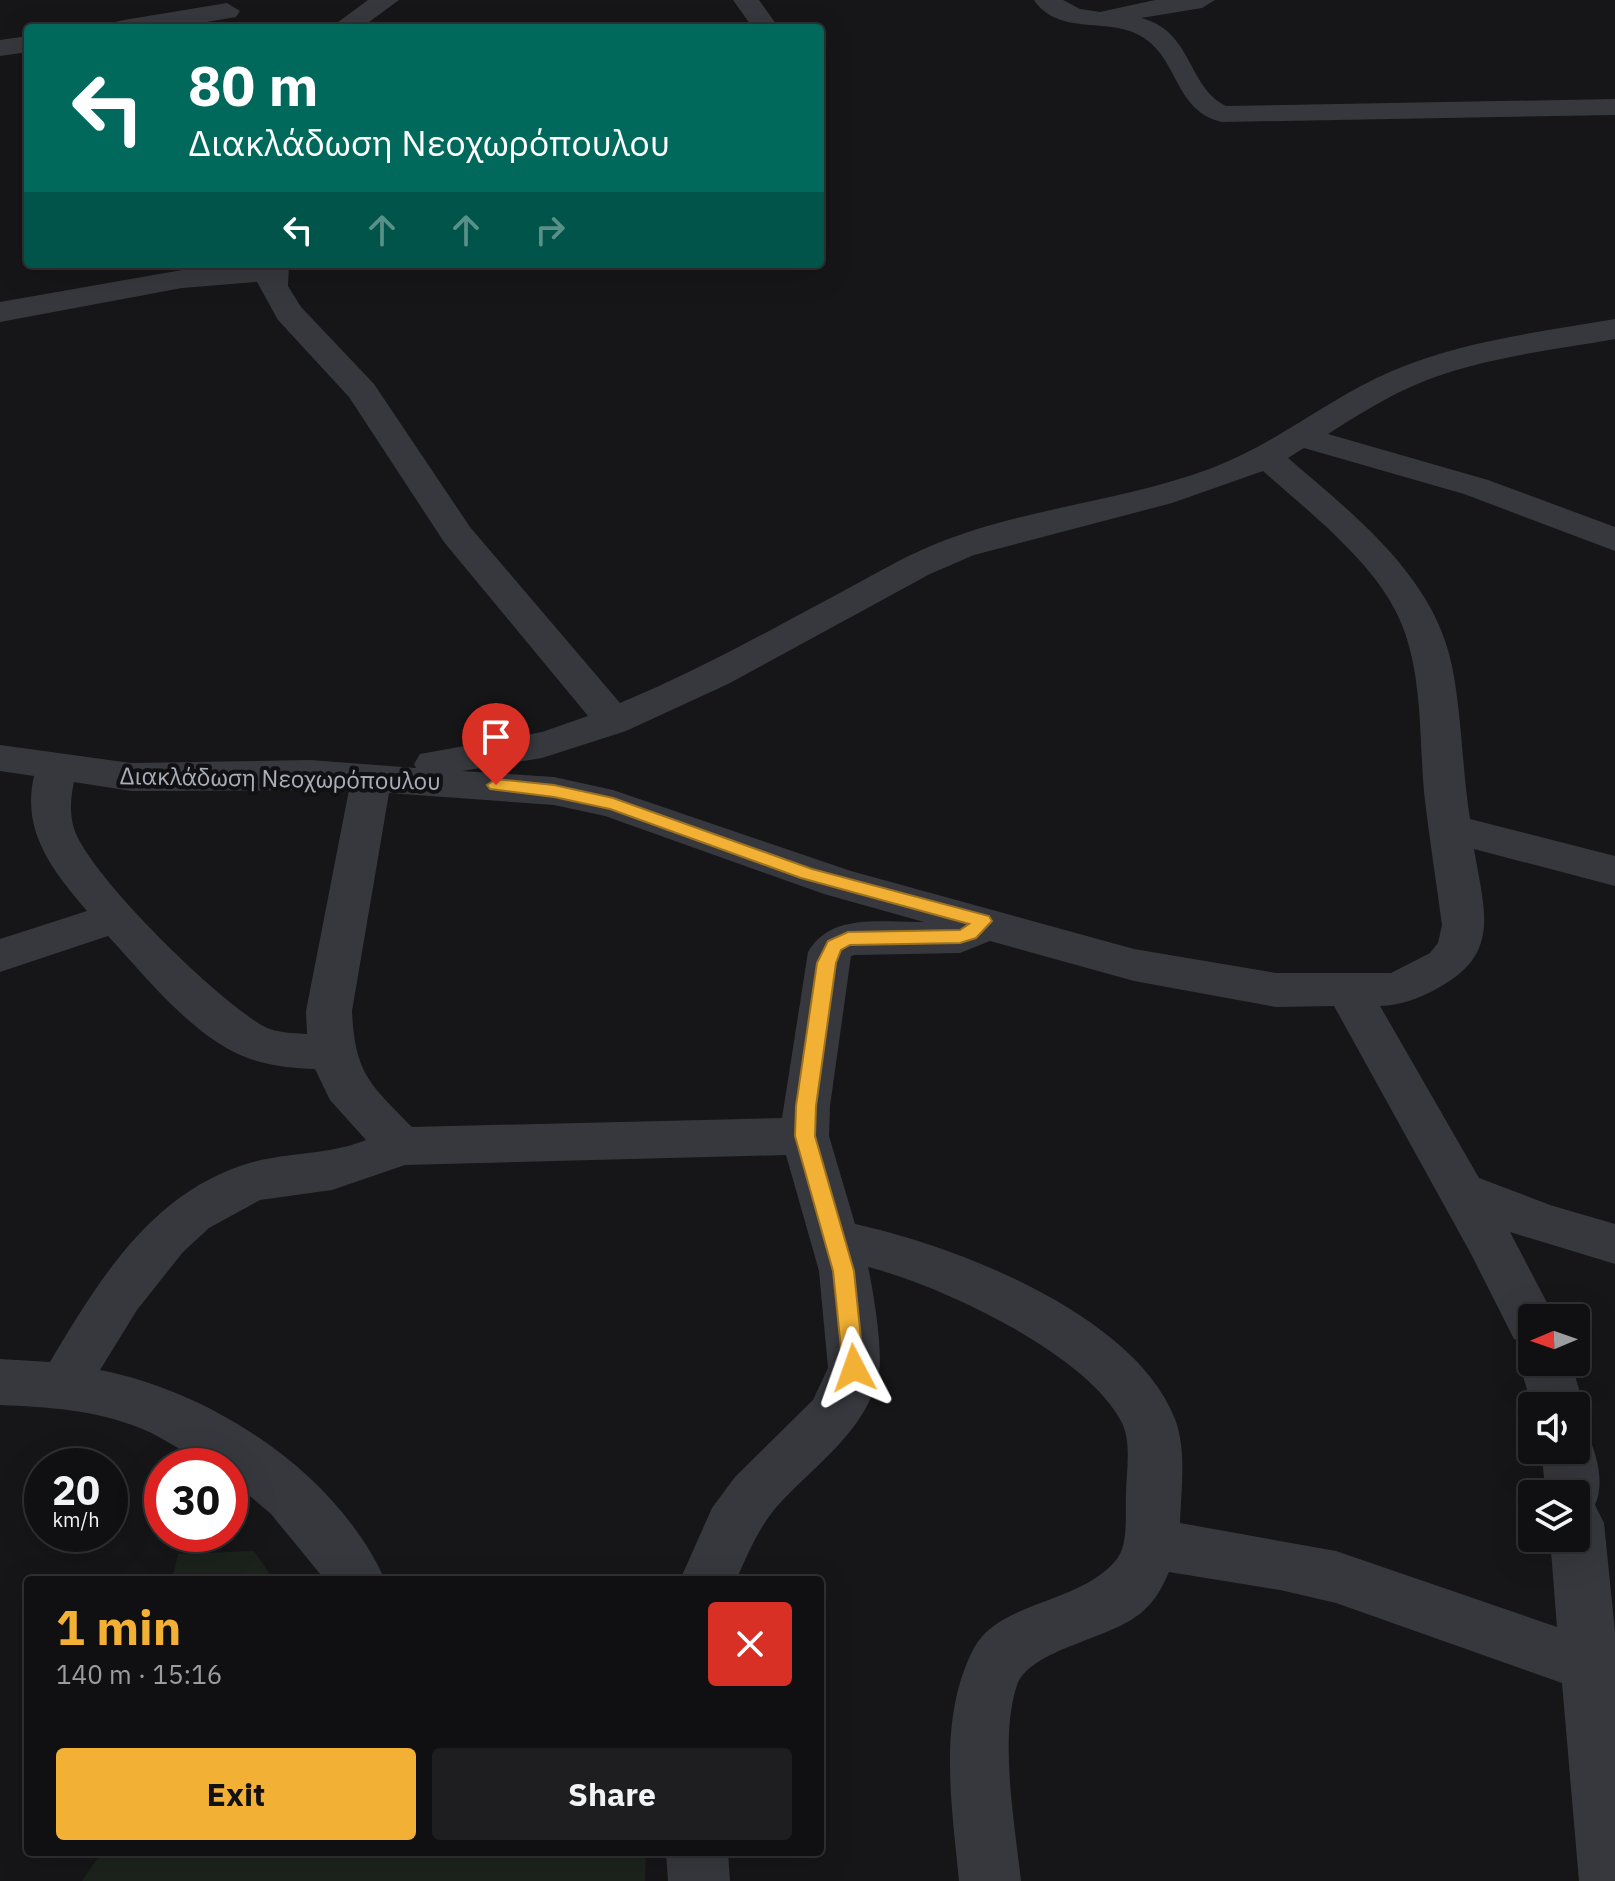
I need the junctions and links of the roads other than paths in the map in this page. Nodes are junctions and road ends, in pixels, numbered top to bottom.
1 (386, 0) edge
2 (746, 0) edge
3 (1047, 0) edge
4 (1202, 0) edge
5 (227, 11) dead end
6 (1085, 20) junction
7 (148, 24) edge
8 (349, 24) edge
9 (763, 24) edge
10 (24, 45) edge
11 (0, 48) edge
12 (1615, 107) edge
13 (150, 268) edge
14 (272, 268) edge
15 (0, 298) edge
16 (0, 312) edge
17 (1615, 329) edge
18 (1302, 437) junction
19 (1267, 457) junction
20 (1615, 540) edge
21 (613, 720) junction
22 (0, 758) edge
23 (57, 768) junction
24 (393, 778) junction
25 (1451, 829) junction
26 (1615, 871) edge
27 (117, 917) junction
28 (983, 921) junction
29 (0, 956) edge
30 (1349, 992) junction
31 (330, 1053) junction
32 (805, 1136) junction
33 (401, 1146) junction
34 (1458, 1190) junction
35 (837, 1240) junction
36 (1615, 1244) edge
37 (1522, 1304) edge
38 (0, 1382) edge
39 (64, 1385) junction
40 (1152, 1544) junction
41 (1591, 1556) edge
42 (354, 1576) edge
43 (710, 1576) edge
44 (1588, 1665) junction
45 (697, 1856) edge
46 (699, 1881) edge
47 (990, 1881) edge
48 (1610, 1881) edge

1 - 8 street
2 - 9 street
3 - 6 street
4 - 6 street
5 - 7 street
6 - 12 street
10 - 11 street
13 - 15 street
14 - 16 street
14 - 21 street
17 - 18 street
18 - 19 street
18 - 20 street
19 - 21 street
19 - 25 street
21 - 24 street
22 - 23 street, Διακλάδωση Νεοχωρόπουλου
23 - 24 street, Διακλάδωση Νεοχωρόπουλου
23 - 27 street
24 - 28 street, Διακλάδωση Νεοχωρόπουλου
24 - 31 street
25 - 26 street
25 - 30 street, Διακλάδωση Νεοχωρόπουλου
27 - 29 street
27 - 31 street
28 - 30 street, Διακλάδωση Νεοχωρόπουλου
28 - 32 street
30 - 34 street
31 - 33 street
32 - 33 street
32 - 35 street
33 - 39 street
34 - 36 street
34 - 37 street
35 - 40 street
35 - 43 street
38 - 39 street
39 - 42 street
40 - 44 street
40 - 47 street
41 - 44 street
44 - 48 street
45 - 46 street

